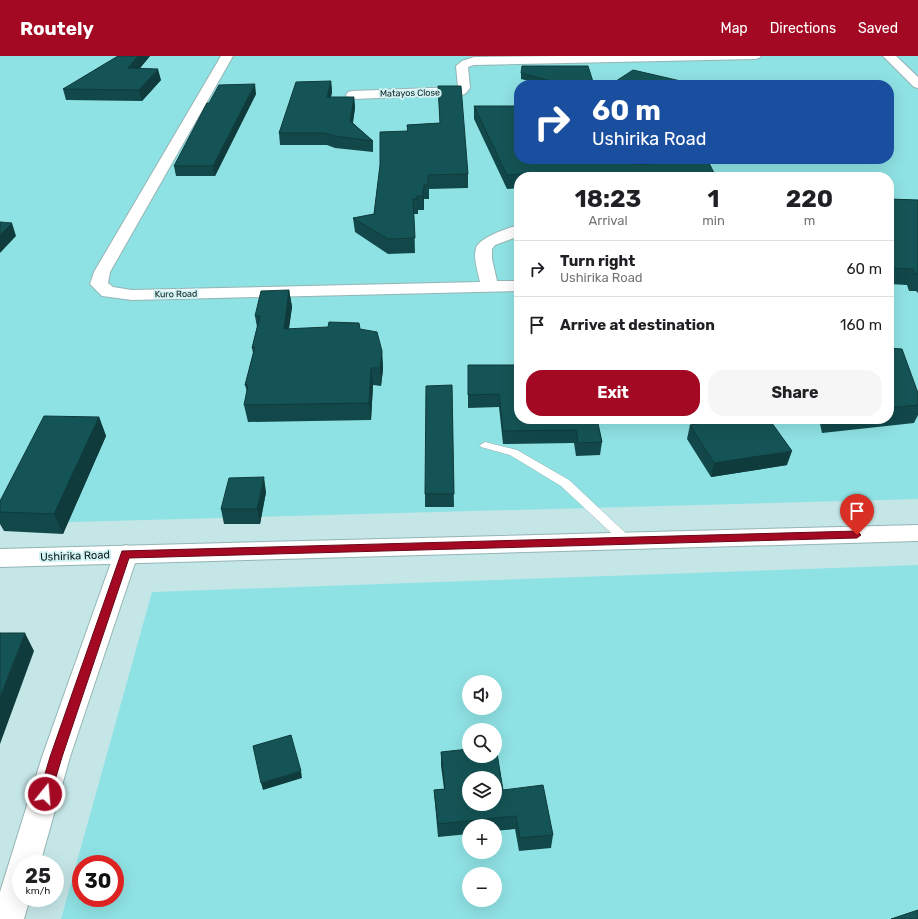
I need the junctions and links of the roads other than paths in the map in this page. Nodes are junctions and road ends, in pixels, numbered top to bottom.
1 (227, 56) edge
2 (755, 56) edge
3 (889, 56) edge
4 (509, 58) edge
5 (918, 84) edge
6 (352, 94) dead end
7 (514, 232) edge
8 (514, 286) edge
9 (490, 287) junction
10 (485, 445) dead end
11 (918, 533) edge
12 (626, 541) junction
13 (126, 554) junction
14 (0, 558) edge
15 (27, 855) edge
16 (12, 905) edge
17 (8, 919) edge

1 - 9 street, Kuro Road
2 - 4 street, Matayos Close
3 - 5 street
4 - 6 street, Matayos Close
7 - 9 street
8 - 9 street, Kuro Road
10 - 12 lane
11 - 12 street, Ushirika Road
12 - 13 street, Ushirika Road
13 - 14 street, Ushirika Road
13 - 15 street
16 - 17 street

